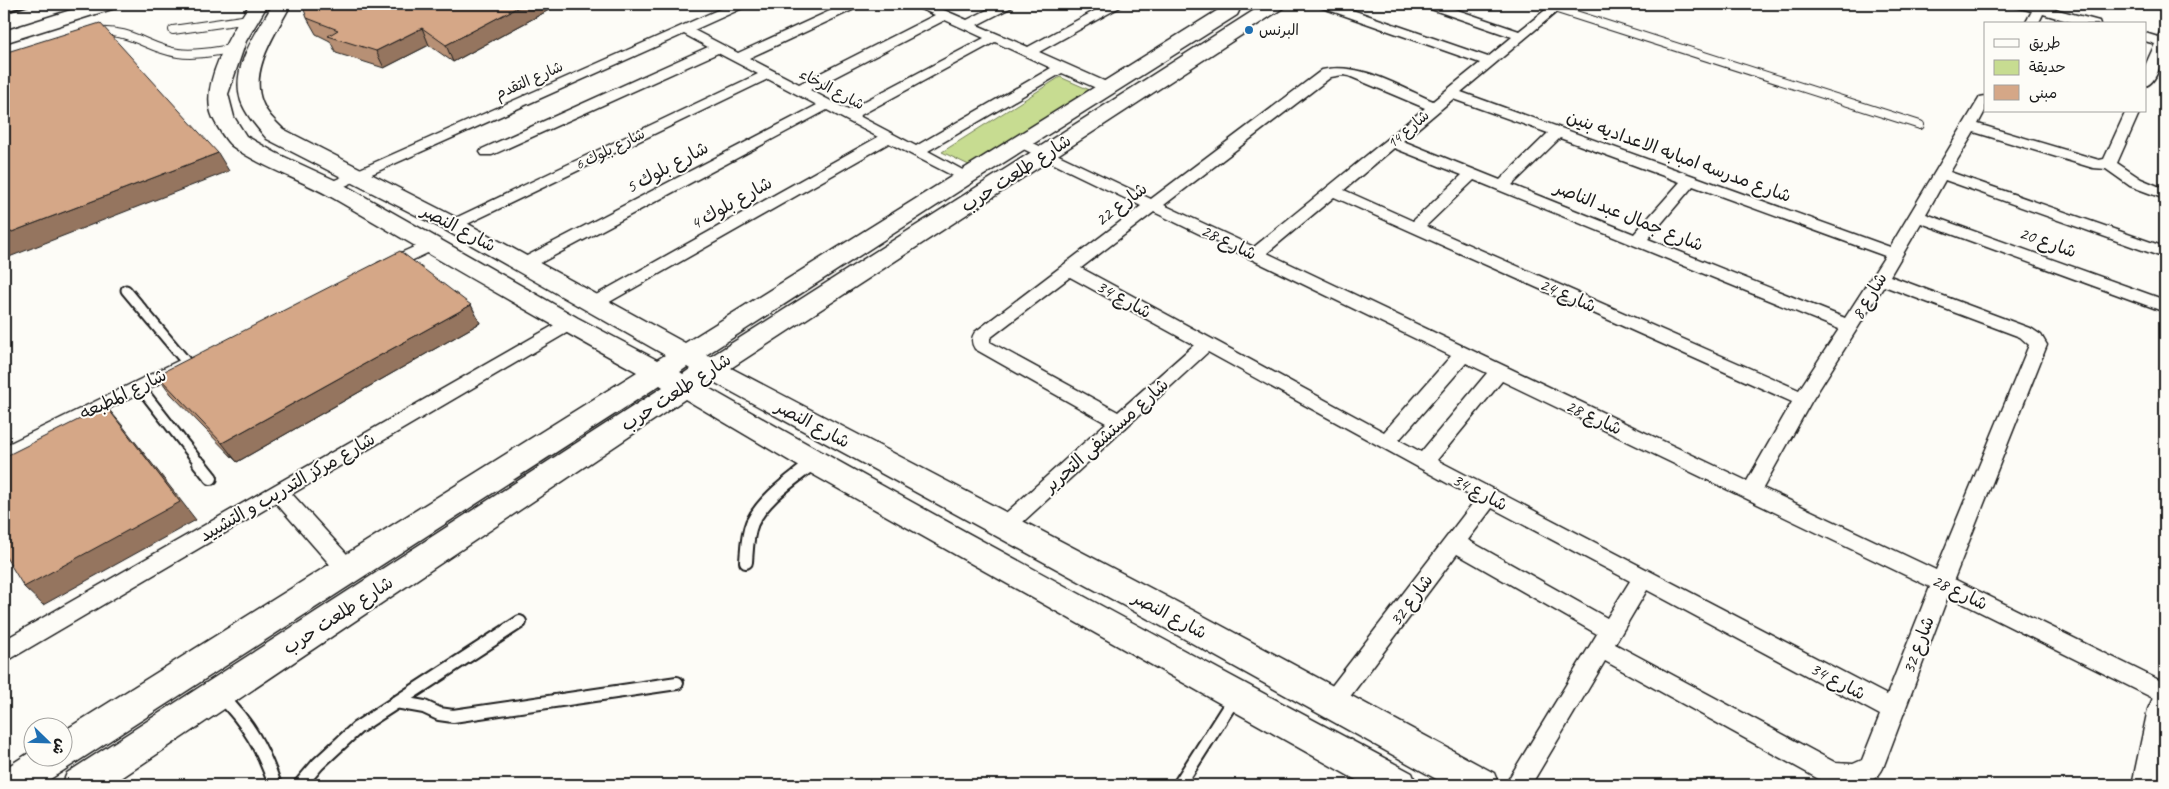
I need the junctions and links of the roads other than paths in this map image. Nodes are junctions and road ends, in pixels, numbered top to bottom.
1 (108, 4) edge
2 (282, 4) edge
3 (741, 4) edge
4 (855, 4) edge
5 (920, 4) edge
6 (1008, 4) edge
7 (1116, 4) edge
8 (1242, 4) edge
9 (1276, 4) edge
10 (1324, 4) edge
11 (1429, 4) edge
12 (2020, 4) edge
13 (1557, 6) edge
14 (2041, 6) edge
15 (254, 11) edge
16 (945, 15) junction
17 (2031, 22) edge
18 (2088, 22) edge
19 (967, 25) junction
20 (173, 30) dead end
21 (683, 30) junction
22 (85, 34) edge
23 (4, 36) edge
24 (1521, 36) junction
25 (995, 37) junction
26 (2146, 38) edge
27 (2164, 40) edge
28 (718, 48) junction
29 (233, 49) junction
30 (1029, 52) junction
31 (738, 58) junction
32 (1490, 62) junction
33 (1062, 67) junction
34 (768, 74) junction
35 (2146, 80) edge
36 (1108, 88) junction
37 (799, 90) junction
38 (1451, 93) junction
39 (1984, 102) edge
40 (827, 105) junction
41 (1435, 107) junction
42 (2133, 112) edge
43 (848, 116) junction
44 (1920, 125) dead end
45 (1970, 126) junction
46 (1557, 132) junction
47 (889, 137) junction
48 (1392, 142) junction
49 (1034, 148) junction
50 (487, 152) dead end
51 (916, 152) junction
52 (2109, 164) junction
53 (1472, 174) junction
54 (1942, 174) junction
55 (358, 175) junction
56 (965, 178) junction
57 (1690, 180) junction
58 (1502, 186) junction
59 (331, 187) junction
60 (1334, 191) junction
61 (2165, 194) edge
62 (1153, 205) junction
63 (1917, 216) junction
64 (453, 224) junction
65 (1416, 227) junction
66 (1637, 241) junction
67 (432, 244) junction
68 (2165, 253) edge
69 (1256, 254) junction
70 (1894, 254) junction
71 (525, 264) junction
72 (1069, 269) junction
73 (371, 274) edge
74 (1880, 278) junction
75 (126, 290) dead end
76 (593, 304) junction
77 (2165, 306) edge
78 (569, 324) junction
79 (1850, 327) junction
80 (1206, 344) junction
81 (204, 354) edge
82 (1463, 354) junction
83 (686, 355) junction
84 (187, 363) junction
85 (711, 369) junction
86 (1499, 372) junction
87 (659, 373) junction
88 (139, 386) junction
89 (684, 386) junction
90 (1803, 399) junction
91 (1120, 422) junction
92 (1386, 441) junction
93 (4, 454) edge
94 (815, 462) junction
95 (1424, 462) junction
96 (211, 478) dead end
97 (278, 492) junction
98 (1751, 492) junction
99 (1490, 496) junction
100 (1005, 526) junction
101 (1454, 542) junction
102 (746, 562) dead end
103 (348, 570) junction
104 (1643, 578) junction
105 (1942, 583) junction
106 (520, 622) dead end
107 (1184, 622) junction
108 (1606, 639) junction
109 (4, 650) edge
110 (1159, 654) junction
111 (677, 683) dead end
112 (219, 693) junction
113 (2165, 694) edge
114 (1235, 696) junction
115 (396, 702) junction
116 (1332, 703) junction
117 (2165, 709) edge
118 (1893, 710) junction
119 (72, 746) edge
120 (40, 766) edge
121 (10, 785) edge
122 (80, 785) edge
123 (275, 785) edge
124 (300, 785) edge
125 (1180, 785) edge
126 (1399, 785) edge
127 (1481, 785) edge
128 (1517, 785) edge
129 (2150, 785) edge

1 - 23 main road
2 - 55 main road, شارع النصر
3 - 21 street, شارع التقدم
4 - 31 street
5 - 16 street
6 - 19 street
7 - 30 street
8 - 36 main road, شارع طلعت حرب
9 - 49 main road, شارع طلعت حرب
10 - 32 street
11 - 24 street
12 - 14 street
13 - 24 street, شارع 14
13 - 44 lane
14 - 17 street
14 - 18 street
15 - 20 lane
15 - 29 main road, شارع النصر
16 - 19 street
16 - 37 street
19 - 25 street
21 - 28 street, شارع الرخاء
21 - 55 street, شارع التقدم
22 - 29 lane
24 - 32 street, شارع 14
25 - 30 street
25 - 43 street
26 - 27 street
27 - 35 street
28 - 31 street, شارع الرخاء
28 - 50 street
29 - 59 main road, شارع النصر
30 - 33 street
31 - 34 street, شارع الرخاء
32 - 38 street, شارع 14
33 - 36 street
33 - 51 street
34 - 37 street, شارع الرخاء
34 - 64 street, شارع بلوك 6
36 - 49 main road, شارع طلعت حرب
37 - 40 street, شارع الرخاء
38 - 41 street, شارع 14
38 - 46 street, شارع مدرسه امبابه الاعداديه بنين
39 - 45 street, شارع 8
40 - 43 street, شارع الرخاء
40 - 71 street, شارع بلوك 5
41 - 48 street, شارع 14
41 - 62 street, شارع 22
42 - 52 street
43 - 47 street, شارع الرخاء
45 - 52 street
45 - 54 street, شارع 8
46 - 57 street, شارع مدرسه امبابه الاعداديه بنين
46 - 58 street
47 - 51 street, شارع الرخاء
47 - 76 street, شارع بلوك 4
48 - 53 street, شارع جمال عبد الناصر
48 - 60 street, شارع 14
49 - 56 main road, شارع طلعت حرب
49 - 62 street, شارع 28
49 - 85 main road, شارع طلعت حرب
51 - 56 street, شارع الرخاء
52 - 61 street
53 - 58 street, شارع جمال عبد الناصر
53 - 65 street
54 - 63 street, شارع 8
54 - 68 street, شارع 20
55 - 59 street, شارع التقدم
55 - 64 main road, شارع النصر
56 - 83 main road, شارع طلعت حرب
57 - 66 street
57 - 70 street, شارع مدرسه امبابه الاعداديه بنين
58 - 66 street, شارع جمال عبد الناصر
59 - 67 main road, شارع النصر
60 - 65 street, شارع 24
60 - 69 street, شارع 14
62 - 69 street, شارع 28
62 - 72 street, شارع 22
63 - 70 street, شارع 8
63 - 77 street, شارع 20
64 - 71 main road, شارع النصر
65 - 90 street, شارع 24
66 - 79 street, شارع جمال عبد الناصر
67 - 73 street
67 - 78 main road, شارع النصر
69 - 82 street, شارع 28
70 - 74 street, شارع 8
71 - 76 main road, شارع النصر
72 - 80 street, شارع 34
72 - 91 street, شارع 22
74 - 79 street, شارع 8
74 - 105 street, شارع 32
75 - 84 lane
76 - 83 main road, شارع النصر
78 - 87 main road, شارع النصر
78 - 97 street, شارع مركز التدريب و التشييد
79 - 90 street, شارع 8
80 - 91 street, شارع مستشفى التحرير
80 - 92 street, شارع 34
81 - 84 street, شارع المطبعه
82 - 86 street, شارع 28
82 - 92 street
83 - 85 main road, شارع النصر
83 - 87 main road, شارع طلعت حرب
84 - 88 street, شارع المطبعه
85 - 89 main road, شارع طلعت حرب
85 - 100 main road, شارع النصر
86 - 95 street
86 - 98 street, شارع 28
87 - 89 main road, شارع النصر
87 - 103 main road, شارع طلعت حرب
88 - 93 street, شارع المطبعه
88 - 96 lane
89 - 94 main road, شارع النصر
89 - 112 main road, شارع طلعت حرب
90 - 98 street, شارع 8
91 - 100 street, شارع مستشفى التحرير
92 - 95 street, شارع 34
94 - 102 lane
94 - 110 main road, شارع النصر
95 - 99 street, شارع 34
97 - 103 street
97 - 109 street, شارع مركز التدريب و التشييد
98 - 105 street, شارع 28
99 - 101 street, شارع 32
99 - 104 street, شارع 34
100 - 107 main road, شارع النصر
101 - 108 street, شارع 32
101 - 116 street, شارع 32
103 - 119 main road, شارع طلعت حرب
104 - 108 street
104 - 118 street, شارع 34
105 - 113 street, شارع 28
105 - 118 street, شارع 32
106 - 115 lane
107 - 110 main road
107 - 116 main road, شارع النصر
108 - 118 street, شارع 32
108 - 128 street
110 - 114 main road, شارع النصر
111 - 115 lane
112 - 122 main road, شارع طلعت حرب
112 - 123 lane
114 - 125 lane
114 - 126 main road, شارع النصر
115 - 124 lane
116 - 127 main road, شارع النصر
117 - 129 main road
120 - 121 main road

